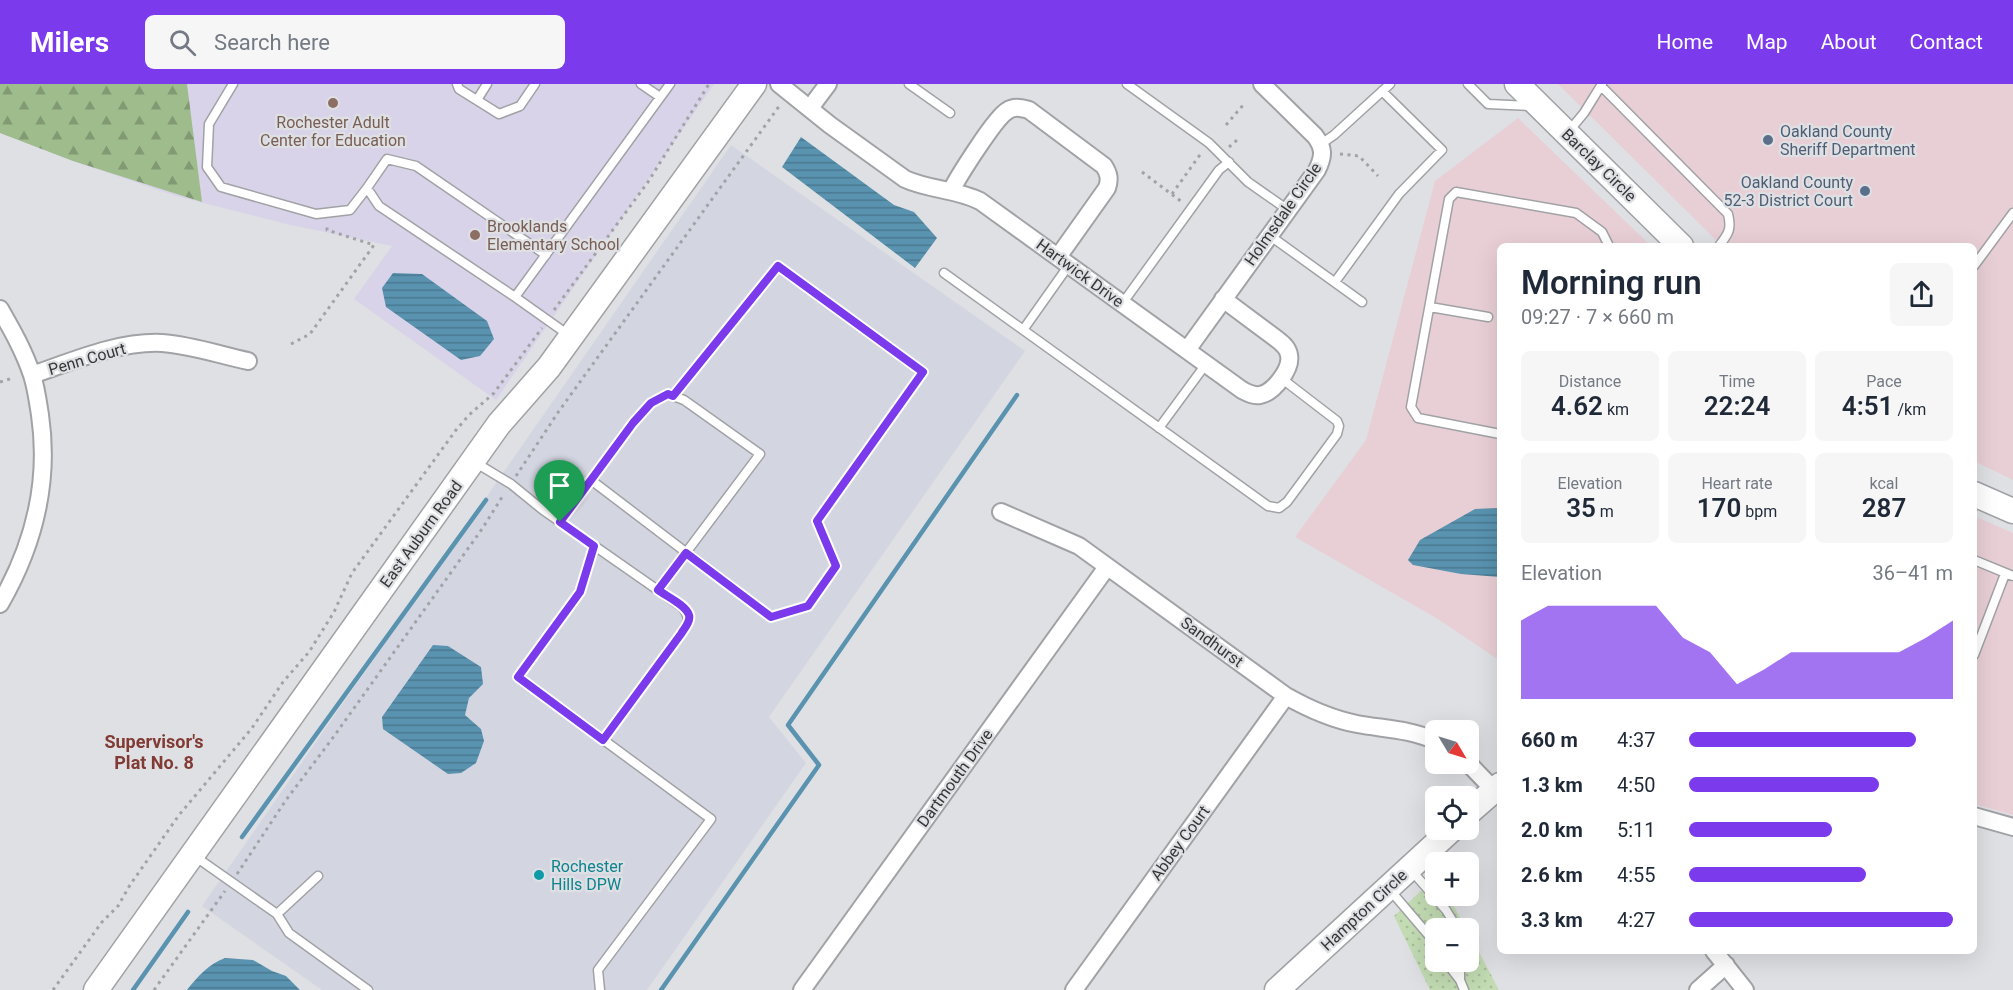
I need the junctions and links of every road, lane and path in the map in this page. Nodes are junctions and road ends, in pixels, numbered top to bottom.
1 (233, 84) edge
2 (457, 84) edge
3 (487, 84) edge
4 (534, 84) edge
5 (641, 84) edge
6 (670, 84) edge
7 (710, 84) edge
8 (754, 84) edge
9 (779, 84) edge
10 (828, 84) edge
11 (909, 84) edge
12 (926, 84) edge
13 (1127, 84) edge
14 (1390, 84) edge
15 (1468, 84) edge
16 (1517, 84) edge
17 (1602, 85) edge
18 (1268, 86) edge
19 (1382, 91) junction
20 (920, 92) junction
21 (660, 97) junction
22 (477, 100) junction
23 (783, 101) dead end
24 (1244, 104) dead end
25 (1539, 106) junction
26 (810, 108) junction
27 (950, 114) dead end
28 (1226, 124) dead end
29 (1566, 134) junction
30 (1237, 140) dead end
31 (1321, 144) junction
32 (1228, 148) dead end
33 (1204, 150) dead end
34 (1340, 154) dead end
35 (1229, 162) junction
36 (1142, 172) dead end
37 (1378, 176) dead end
38 (367, 188) junction
39 (951, 191) junction
40 (1172, 194) junction
41 (1184, 203) dead end
42 (1288, 210) junction
43 (2013, 213) edge
44 (327, 223) dead end
45 (1269, 235) junction
46 (1608, 243) edge
47 (1678, 243) edge
48 (1721, 243) edge
49 (546, 255) junction
50 (1064, 261) junction
51 (1977, 262) edge
52 (944, 273) dead end
53 (1335, 282) junction
54 (515, 297) junction
55 (1223, 299) junction
56 (1362, 302) dead end
57 (1122, 304) junction
58 (557, 307) dead end
59 (1430, 307) junction
60 (0, 309) edge
61 (1488, 317) dead end
62 (1023, 330) junction
63 (540, 331) dead end
64 (571, 336) junction
65 (291, 344) dead end
66 (1187, 350) junction
67 (248, 361) dead end
68 (1206, 364) junction
69 (32, 375) junction
70 (13, 378) dead end
71 (1280, 378) junction
72 (0, 382) edge
73 (673, 396) junction
74 (1159, 428) junction
75 (1497, 433) edge
76 (473, 461) junction
77 (516, 476) dead end
78 (591, 480) junction
79 (506, 491) dead end
80 (1977, 495) edge
81 (2013, 511) edge
82 (1001, 512) dead end
83 (560, 522) junction
84 (594, 546) junction
85 (686, 553) junction
86 (1977, 561) edge
87 (1107, 567) junction
88 (2009, 575) edge
89 (658, 590) junction
90 (0, 604) edge
91 (1977, 648) edge
92 (1286, 696) junction
93 (1425, 737) edge
94 (603, 740) junction
95 (1479, 772) edge
96 (1497, 788) edge
97 (1479, 804) edge
98 (1977, 820) edge
99 (2013, 827) edge
100 (1440, 840) edge
101 (192, 855) junction
102 (1409, 868) junction
103 (240, 870) dead end
104 (318, 876) dead end
105 (1388, 887) junction
106 (222, 894) dead end
107 (277, 914) junction
108 (1451, 918) edge
109 (1425, 931) edge
110 (1717, 954) edge
111 (1726, 965) junction
112 (1454, 972) edge
113 (1460, 972) edge
114 (1460, 980) junction
115 (52, 990) edge
116 (96, 990) edge
117 (154, 990) edge
118 (368, 990) edge
119 (600, 990) edge
120 (802, 990) edge
121 (1074, 990) edge
122 (1277, 990) edge
123 (1464, 990) edge
124 (1698, 990) edge
125 (1745, 990) edge

1 - 38 lane
2 - 22 lane
3 - 22 lane
4 - 22 lane
5 - 21 lane
6 - 21 lane
7 - 58 path
8 - 64 main road, East Auburn Road
9 - 26 street, Hartwick Drive
10 - 26 street
11 - 20 lane
12 - 20 lane
13 - 35 lane
14 - 19 lane
15 - 25 lane
16 - 25 main road, Barclay Circle
17 - 29 lane
17 - 48 lane
18 - 31 street, Holmsdale Circle
19 - 31 lane
19 - 53 lane
20 - 27 lane
21 - 49 lane
23 - 77 path
24 - 28 path
25 - 29 main road, Barclay Circle
26 - 39 street, Hartwick Drive
29 - 47 main road, Barclay Circle
30 - 32 path
31 - 42 street, Holmsdale Circle
33 - 40 path
34 - 37 path
35 - 42 lane
35 - 57 lane
36 - 40 path
38 - 49 lane
38 - 54 lane
39 - 50 street, Hartwick Drive
39 - 50 street
40 - 41 path
42 - 45 street, Holmsdale Circle
43 - 51 lane
44 - 65 path
45 - 53 lane
45 - 55 street, Holmsdale Circle
46 - 59 lane
49 - 54 lane
50 - 57 street, Hartwick Drive
50 - 62 lane
52 - 62 lane
53 - 56 lane
54 - 64 lane
55 - 66 street, Holmsdale Circle
55 - 71 street
57 - 66 street, Hartwick Drive
59 - 61 lane
59 - 75 lane
60 - 69 street
62 - 74 lane
63 - 115 path
64 - 76 main road, East Auburn Road
66 - 68 street, Hartwick Drive
67 - 69 street, Penn Court
68 - 71 street, Hartwick Drive
68 - 74 lane
69 - 90 street
70 - 72 path
71 - 74 lane
73 - 78 lane
73 - 85 lane
73 - 85 lane
76 - 83 lane
76 - 101 main road, East Auburn Road
78 - 83 lane
78 - 85 lane
79 - 103 path
80 - 81 main road
82 - 87 street, Sandhurst
83 - 84 lane
84 - 89 lane
84 - 94 lane
85 - 89 lane
86 - 88 lane
87 - 92 street, Sandhurst
87 - 120 street, Dartmouth Drive
88 - 91 lane
89 - 94 lane
92 - 93 street, Sandhurst
92 - 121 street, Abbey Court
94 - 119 lane
95 - 96 street
96 - 97 main road
98 - 99 street
100 - 102 main road, Hampton Circle
101 - 107 lane
101 - 116 main road, East Auburn Road
102 - 105 main road, Hampton Circle
102 - 108 lane
104 - 107 lane
105 - 109 lane
105 - 122 main road, Hampton Circle
106 - 117 path
107 - 118 lane
110 - 111 street
111 - 124 street
111 - 125 street
112 - 114 lane
113 - 114 lane
114 - 123 lane

